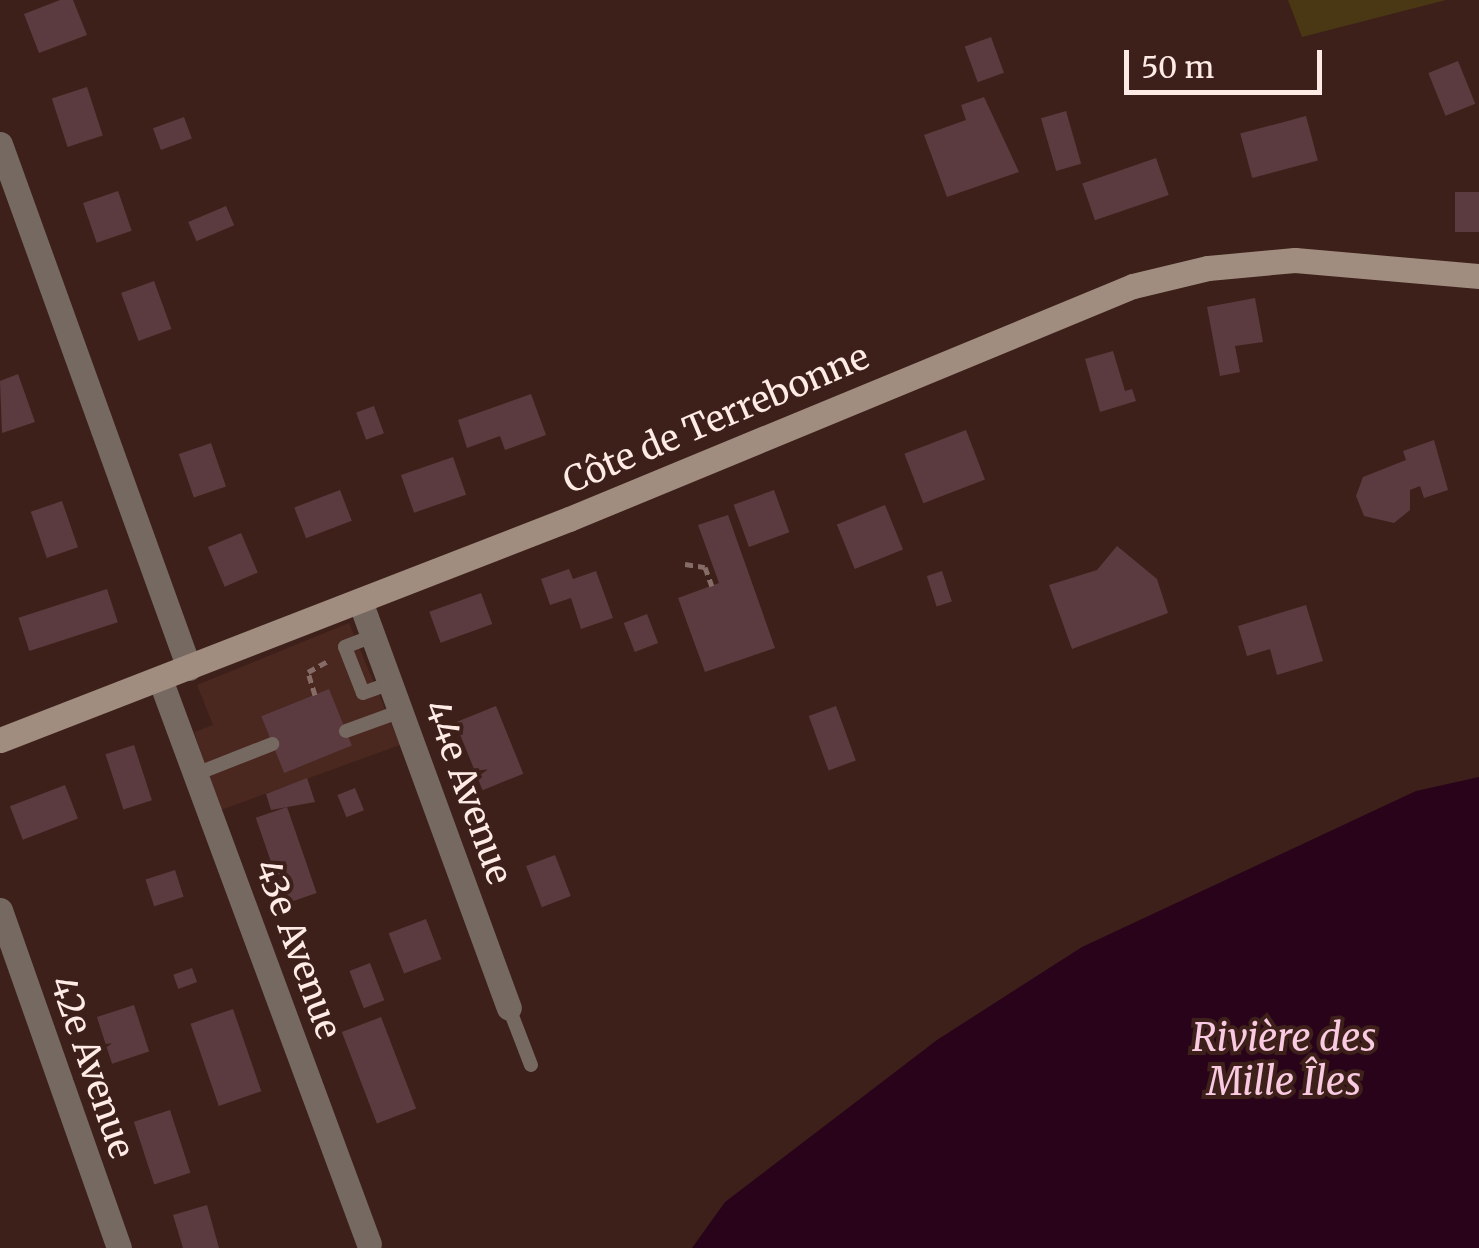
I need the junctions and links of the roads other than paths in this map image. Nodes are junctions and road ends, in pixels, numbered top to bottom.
1 (0, 144) edge
2 (1479, 276) edge
3 (360, 600) junction
4 (189, 668) junction
5 (160, 679) junction
6 (400, 711) junction
7 (346, 731) dead end
8 (0, 740) edge
9 (272, 744) dead end
10 (196, 774) junction
11 (0, 910) edge
12 (508, 1008) joint
13 (531, 1064) dead end
14 (369, 1244) dead end
15 (119, 1248) edge

1 - 4 street
2 - 3 main road, Côte de Terrebonne
3 - 4 main road, Côte de Terrebonne
3 - 6 street, 44e Avenue
4 - 5 main road, Côte de Terrebonne
5 - 8 main road, Côte de Terrebonne
5 - 10 street, 43e Avenue
6 - 7 lane
6 - 12 street, 44e Avenue
9 - 10 lane
10 - 14 street, 43e Avenue
11 - 15 street, 42e Avenue
12 - 13 lane

